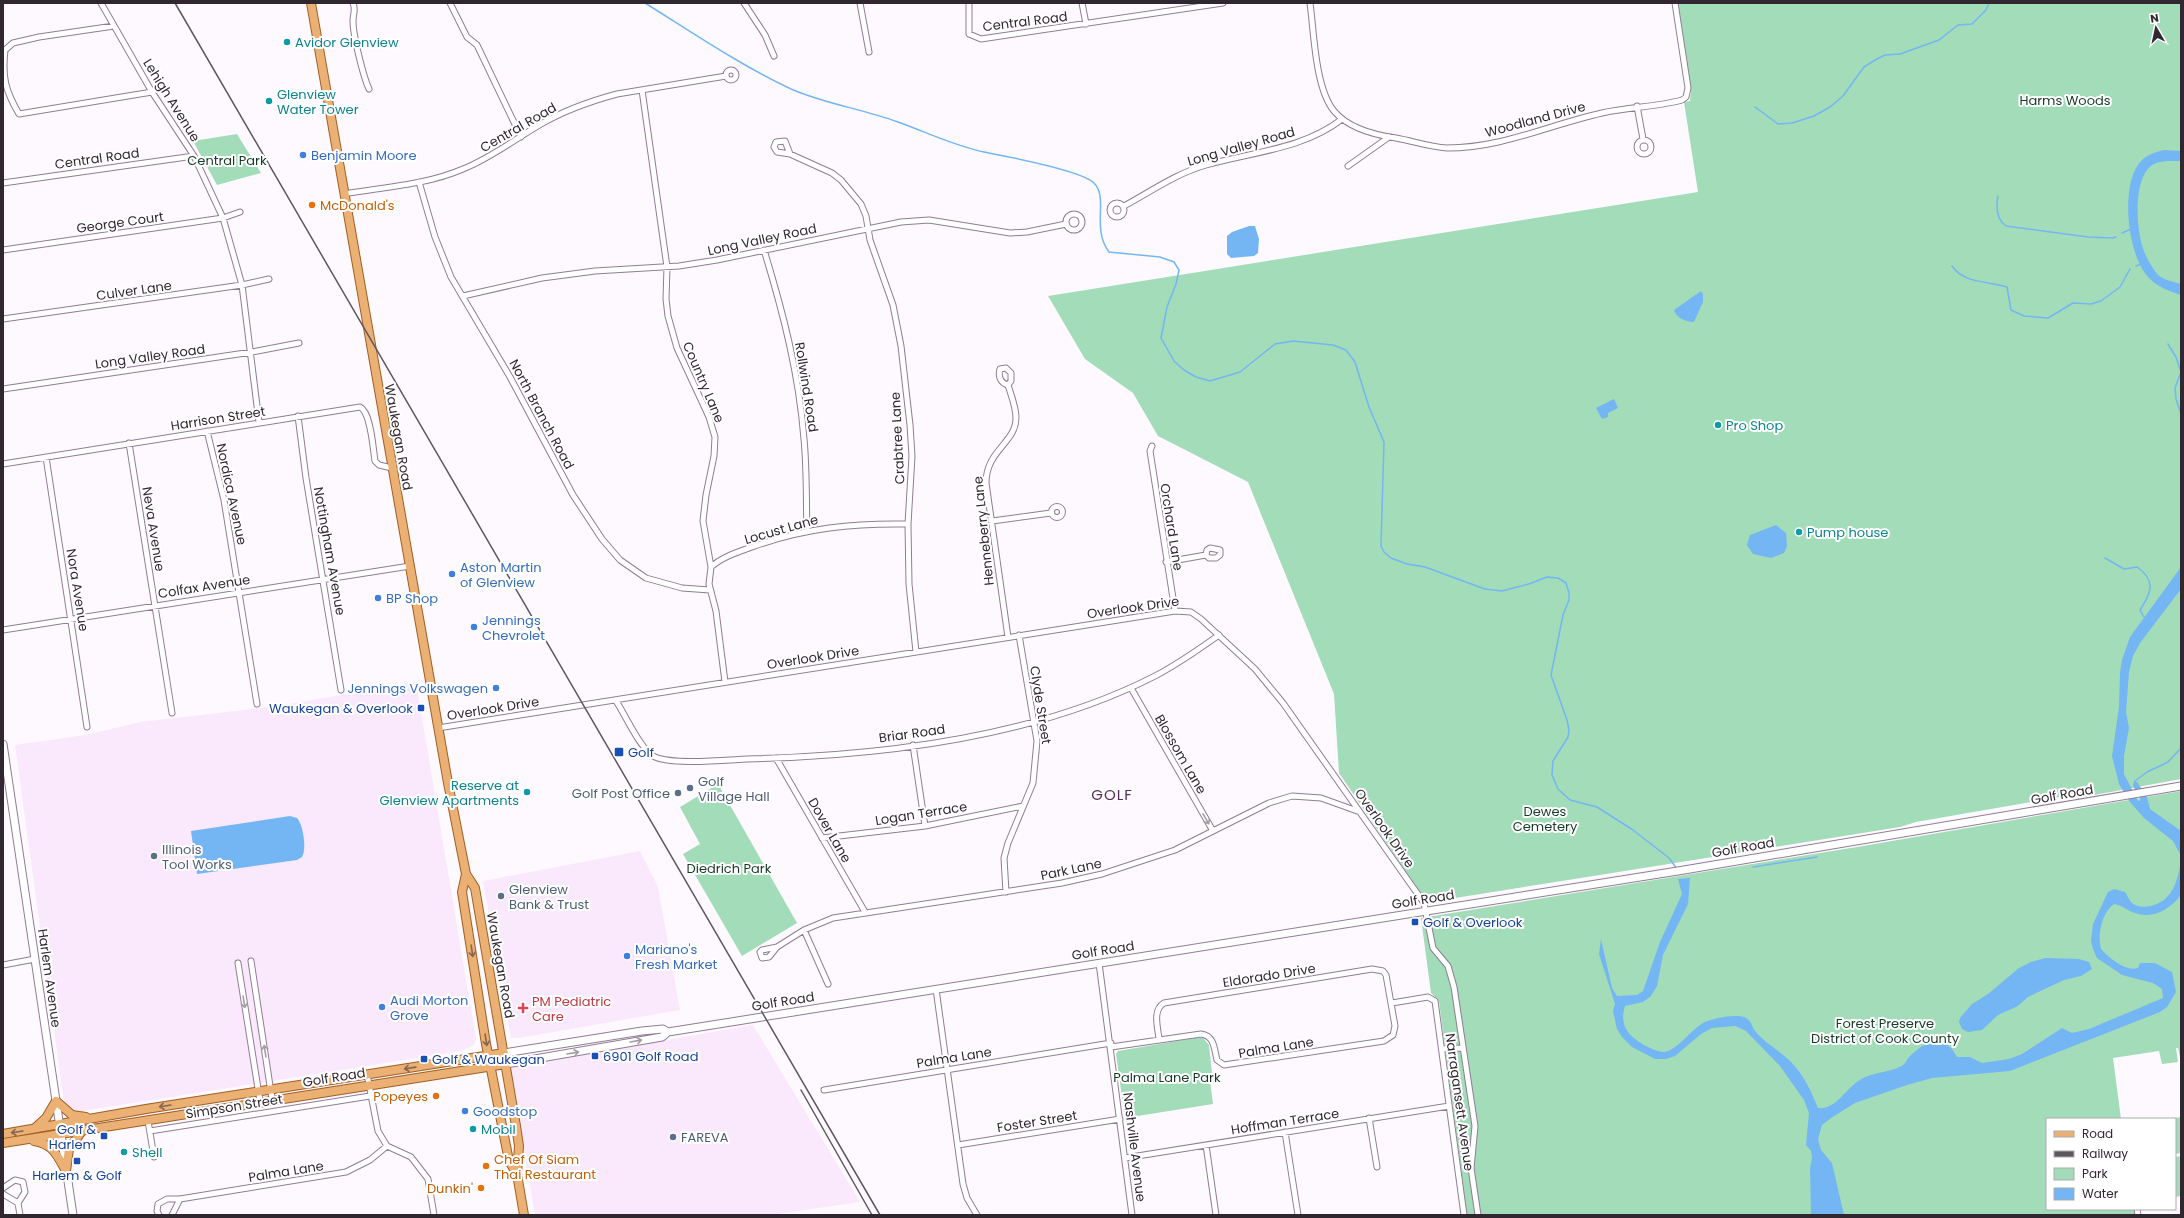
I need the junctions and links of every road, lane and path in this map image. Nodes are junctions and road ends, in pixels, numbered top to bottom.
1 (101, 3) edge
2 (311, 3) edge
3 (353, 3) edge
4 (450, 3) edge
5 (744, 3) edge
6 (860, 3) edge
7 (969, 3) edge
8 (1082, 3) edge
9 (1223, 3) edge
10 (1310, 3) edge
11 (1674, 3) edge
12 (1199, 6) edge
13 (1086, 24) junction
14 (114, 26) junction
15 (869, 52) dead end
16 (774, 56) dead end
17 (726, 76) dead end
18 (3, 83) edge
19 (368, 89) dead end
20 (642, 90) junction
21 (152, 92) junction
22 (1637, 106) junction
23 (1342, 120) junction
24 (521, 137) junction
25 (1389, 137) junction
26 (1643, 139) dead end
27 (790, 154) dead end
28 (194, 156) junction
29 (1348, 166) dead end
30 (419, 182) junction
31 (3, 183) edge
32 (344, 194) junction
33 (1124, 206) dead end
34 (240, 212) dead end
35 (223, 218) junction
36 (1066, 224) dead end
37 (866, 228) junction
38 (3, 250) edge
39 (764, 250) junction
40 (667, 267) junction
41 (269, 279) dead end
42 (242, 285) junction
43 (463, 296) junction
44 (3, 319) edge
45 (299, 343) dead end
46 (252, 352) junction
47 (1008, 385) dead end
48 (3, 389) edge
49 (298, 416) junction
50 (259, 422) junction
51 (207, 431) junction
52 (129, 443) junction
53 (1152, 446) dead end
54 (46, 457) junction
55 (3, 464) edge
56 (392, 468) junction
57 (1052, 513) dead end
58 (992, 522) junction
59 (908, 524) junction
60 (807, 530) junction
61 (1206, 555) dead end
62 (1166, 562) junction
63 (410, 566) junction
64 (711, 567) junction
65 (323, 579) junction
66 (710, 590) junction
67 (239, 592) junction
68 (155, 606) junction
69 (1174, 611) junction
70 (71, 619) junction
71 (3, 630) edge
72 (1019, 635) junction
73 (1219, 636) junction
74 (1008, 637) junction
75 (916, 652) junction
76 (725, 682) junction
77 (1131, 688) junction
78 (341, 690) dead end
79 (616, 701) junction
80 (257, 704) dead end
81 (172, 713) dead end
82 (1034, 721) junction
83 (87, 727) dead end
84 (438, 728) junction
85 (3, 744) edge
86 (913, 745) junction
87 (776, 758) junction
88 (2181, 786) edge
89 (1023, 806) junction
90 (1360, 812) junction
91 (925, 826) junction
92 (1213, 831) junction
93 (822, 838) junction
94 (466, 874) junction
95 (1006, 892) junction
96 (1426, 910) junction
97 (864, 912) junction
98 (804, 930) junction
99 (777, 947) dead end
100 (35, 959) junction
101 (252, 961) dead end
102 (238, 963) dead end
103 (1099, 963) junction
104 (3, 965) edge
105 (828, 984) dead end
106 (936, 989) junction
107 (1392, 1003) junction
108 (668, 1032) junction
109 (1160, 1039) junction
110 (1111, 1046) junction
111 (1463, 1048) junction
112 (1442, 1049) junction
113 (504, 1054) junction
114 (489, 1056) junction
115 (506, 1064) junction
116 (491, 1066) junction
117 (948, 1069) junction
118 (367, 1074) junction
119 (368, 1084) junction
120 (271, 1089) junction
121 (824, 1090) dead end
122 (258, 1091) junction
123 (370, 1096) junction
124 (272, 1099) junction
125 (56, 1101) junction
126 (260, 1101) junction
127 (1449, 1106) junction
128 (94, 1118) junction
129 (1369, 1118) junction
130 (1120, 1119) junction
131 (148, 1120) junction
132 (60, 1124) junction
133 (34, 1129) junction
134 (82, 1131) junction
135 (150, 1131) junction
136 (1285, 1132) junction
137 (3, 1134) edge
138 (61, 1134) junction
139 (26, 1140) junction
140 (3, 1143) edge
141 (958, 1145) junction
142 (1206, 1145) junction
143 (387, 1146) junction
144 (154, 1157) dead end
145 (1125, 1158) junction
146 (1377, 1167) dead end
147 (66, 1171) junction
148 (517, 1174) junction
149 (3, 1188) edge
150 (3, 1194) edge
151 (180, 1199) junction
152 (18, 1203) junction
153 (20, 1215) edge
154 (73, 1215) edge
155 (159, 1215) edge
156 (172, 1215) edge
157 (434, 1215) edge
158 (524, 1215) edge
159 (977, 1215) edge
160 (1132, 1215) edge
161 (1216, 1215) edge
162 (1298, 1215) edge
163 (1464, 1215) edge
164 (1478, 1215) edge

1 - 14 street, Lehigh Avenue
2 - 32 main road, Waukegan Road
3 - 19 street
4 - 24 street
5 - 16 street
6 - 15 street
7 - 13 street, Central Road
8 - 13 street
9 - 12 street, Central Road
10 - 23 street, Woodland Drive
11 - 22 street, Woodland Drive
12 - 13 street, Central Road
14 - 18 street
14 - 21 street, Lehigh Avenue
17 - 20 street, Central Road
18 - 21 street
20 - 24 street, Central Road
20 - 40 street, Country Lane
21 - 28 street, Lehigh Avenue
22 - 25 street, Woodland Drive
22 - 26 street
23 - 25 street, Woodland Drive
23 - 33 street, Long Valley Road
24 - 30 street, Central Road
25 - 29 street
27 - 37 street, Crabtree Lane
28 - 31 street, Central Road
28 - 35 street, Lehigh Avenue
30 - 32 street, Central Road
30 - 43 street, North Branch Road
32 - 56 main road, Waukegan Road
34 - 35 street, George Court
35 - 38 street, George Court
35 - 42 street, Lehigh Avenue
36 - 37 street, Long Valley Road
37 - 39 street, Long Valley Road
37 - 59 street, Crabtree Lane
39 - 40 street, Long Valley Road
39 - 60 street, Rollwind Road
40 - 43 street, Long Valley Road
40 - 64 street, Country Lane
41 - 42 street, Culver Lane
42 - 44 street, Culver Lane
42 - 46 street, Lehigh Avenue
43 - 66 street, North Branch Road
45 - 46 street, Long Valley Road
46 - 48 street, Long Valley Road
46 - 50 street, Lehigh Avenue
47 - 58 street, Henneberry Lane
49 - 50 street, Harrison Street
49 - 56 street, Harrison Street
49 - 65 street, Nottingham Avenue
50 - 51 street, Harrison Street
51 - 52 street, Harrison Street
51 - 67 street, Nordica Avenue
52 - 54 street, Harrison Street
52 - 68 street, Neva Avenue
53 - 62 street, Orchard Lane
54 - 55 street, Harrison Street
54 - 70 street, Nora Avenue
56 - 63 main road, Waukegan Road
57 - 58 street
58 - 74 street, Henneberry Lane
59 - 60 street, Locust Lane
59 - 75 street, Crabtree Lane
60 - 64 street, Locust Lane
61 - 62 street
62 - 69 street, Orchard Lane
63 - 65 street, Colfax Avenue
63 - 84 main road, Waukegan Road
64 - 66 street, Country Lane
65 - 67 street, Colfax Avenue
65 - 78 street, Nottingham Avenue
66 - 76 street, Country Lane
67 - 68 street, Colfax Avenue
67 - 80 street, Nordica Avenue
68 - 70 street, Colfax Avenue
68 - 81 street, Neva Avenue
69 - 72 street, Overlook Drive
69 - 73 street, Overlook Drive
70 - 71 street, Colfax Avenue
70 - 83 street, Nora Avenue
72 - 74 street, Overlook Drive
72 - 82 street, Clyde Street
73 - 77 street, Briar Road
73 - 90 street, Overlook Drive
74 - 75 street, Overlook Drive
75 - 76 street, Overlook Drive
76 - 79 street, Overlook Drive
77 - 82 street, Briar Road
77 -> 92 street, Blossom Lane
79 - 84 street, Overlook Drive
79 - 87 street, Briar Road
82 - 86 street, Briar Road
82 - 89 street, Clyde Street
84 - 94 main road, Waukegan Road
85 - 100 main road, Harlem Avenue
86 - 87 street, Briar Road
86 - 91 street
87 - 93 street, Dover Lane
88 - 96 main road, Golf Road
89 - 91 street, Logan Terrace
89 - 95 street, Clyde Street
90 - 92 street, Park Lane
90 - 96 street, Overlook Drive
91 - 93 street, Logan Terrace
92 - 95 street, Park Lane
93 - 97 street, Dover Lane
94 - 113 main road, Waukegan Road
94 -> 114 main road, Waukegan Road
95 - 97 street, Park Lane
96 - 103 main road, Golf Road
96 - 111 street, Overlook Drive
97 - 98 street, Park Lane
98 - 99 street, Park Lane
98 - 105 street
100 - 104 street
100 - 125 main road, Harlem Avenue
120 -> 101 street
102 -> 122 street
103 - 106 main road, Golf Road
103 - 110 street, Nashville Avenue
106 - 108 main road, Golf Road
106 - 117 street
107 - 109 street, Palma Lane
107 - 109 street, Eldorado Drive
107 - 112 street, Narragansett Avenue
108 - 113 main road, Golf Road
115 -> 108 main road, Golf Road
109 - 110 street, Palma Lane
110 - 117 street, Palma Lane
110 - 130 street, Nashville Avenue
111 - 112 street
111 - 164 street, Overlook Drive
112 - 127 street, Narragansett Avenue
113 - 114 main road, Golf Road
113 - 115 main road, Waukegan Road
114 - 116 main road, Waukegan Road
114 -> 118 main road, Golf Road
115 - 116 main road, Golf Road
115 - 148 main road, Waukegan Road
116 - 119 main road, Golf Road
116 - 148 main road, Waukegan Road
117 - 121 street, Palma Lane
117 - 141 street
118 - 119 street
118 - 120 main road, Golf Road
119 - 123 street
119 - 124 main road, Golf Road
120 - 122 main road, Golf Road
120 - 124 street
122 - 126 street
122 -> 128 main road, Golf Road
123 - 135 street, Simpson Street
123 - 143 street
124 - 126 main road, Golf Road
125 - 128 main road
125 - 132 main road, Harlem Avenue
125 - 133 main road
126 - 131 main road, Golf Road
127 - 129 street, Hoffman Terrace
127 - 163 street, Narragansett Avenue
128 - 132 main road, Golf Road
129 - 136 street, Hoffman Terrace
129 - 146 street
130 - 141 street, Foster Street
130 - 145 street, Nashville Avenue
131 - 134 main road, Golf Road
131 - 135 street
132 - 133 main road, Golf Road
132 - 138 main road, Harlem Avenue
133 -> 137 main road, Golf Road
134 - 138 main road, Golf Road
134 - 147 main road
135 - 144 street
136 - 142 street, Hoffman Terrace
136 - 162 street
138 - 139 main road, Golf Road
138 - 147 main road, Harlem Avenue
139 - 140 main road, Golf Road
139 - 147 main road
141 - 159 street
142 - 145 street, Hoffman Terrace
142 - 161 street
143 - 151 street, Palma Lane
143 - 157 street
145 - 160 street, Nashville Avenue
147 - 154 main road, Harlem Avenue
148 - 158 main road
149 - 152 street
150 - 152 street
151 - 155 street, Palma Lane
151 - 156 street
152 - 153 street

